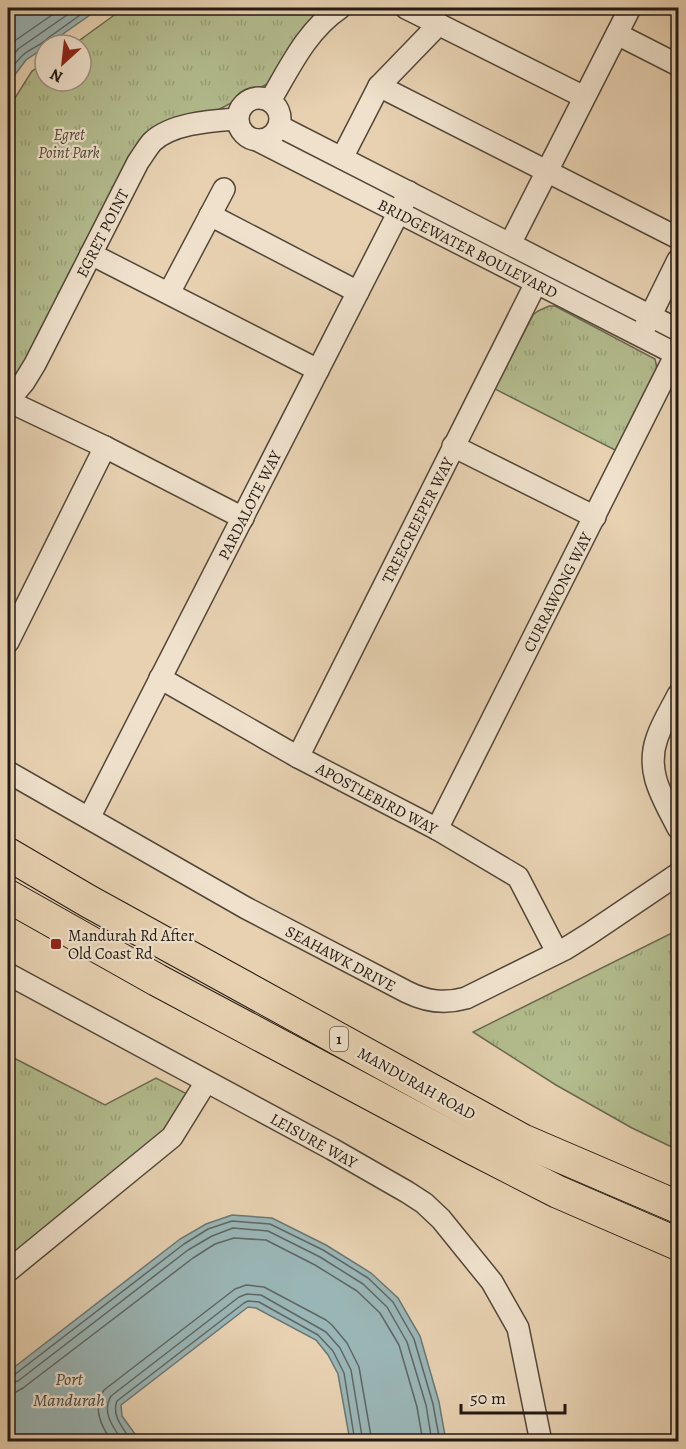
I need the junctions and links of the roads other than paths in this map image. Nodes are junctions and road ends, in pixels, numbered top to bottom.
1 (340, 8) edge
2 (406, 8) edge
3 (630, 8) edge
4 (439, 24) junction
5 (617, 34) junction
6 (678, 65) edge
7 (379, 86) junction
8 (584, 98) junction
9 (270, 101) junction
10 (237, 118) junction
11 (279, 126) junction
12 (257, 140) junction
13 (342, 158) junction
14 (546, 171) junction
15 (224, 189) dead end
16 (409, 192) junction
17 (399, 212) junction
18 (210, 215) junction
19 (678, 238) edge
20 (510, 244) junction
21 (92, 254) junction
22 (678, 260) edge
23 (536, 283) junction
24 (358, 292) junction
25 (169, 293) junction
26 (650, 316) junction
27 (678, 330) edge
28 (640, 336) junction
29 (677, 355) edge
30 (318, 370) junction
31 (8, 401) edge
32 (453, 446) junction
33 (105, 447) junction
34 (595, 517) junction
35 (243, 518) junction
36 (8, 642) edge
37 (160, 678) junction
38 (678, 695) edge
39 (298, 757) junction
40 (8, 772) edge
41 (89, 818) junction
42 (678, 828) edge
43 (437, 830) junction
44 (8, 854) edge
45 (678, 874) edge
46 (8, 897) edge
47 (557, 952) junction
48 (8, 974) edge
49 (206, 1082) junction
50 (678, 1207) edge
51 (678, 1244) edge
52 (8, 1271) edge
53 (541, 1442) edge

1 - 9 street
2 - 4 street
3 - 5 street
4 - 7 street
4 - 8 street
5 - 6 street
5 - 8 street
7 - 13 street
7 - 14 street
8 - 14 street
9 - 10 street
9 - 11 street
10 - 12 street
10 - 21 street, EGRET POINT
11 - 12 street
11 - 13 street, BRIDGEWATER BOULEVARD
12 - 17 street, BRIDGEWATER BOULEVARD
13 - 16 street, BRIDGEWATER BOULEVARD
14 - 19 street
14 - 20 street
15 - 18 street
16 - 17 street, PARDALOTE WAY
16 - 20 street, BRIDGEWATER BOULEVARD
17 - 23 street, BRIDGEWATER BOULEVARD
17 - 24 street, PARDALOTE WAY
18 - 24 street
18 - 25 street
20 - 26 street, BRIDGEWATER BOULEVARD
21 - 25 street
21 - 31 street, EGRET POINT
22 - 26 street
23 - 28 street, BRIDGEWATER BOULEVARD
23 - 32 street, TREECREEPER WAY
24 - 30 street, PARDALOTE WAY
25 - 30 street
26 - 27 street, BRIDGEWATER BOULEVARD
26 - 28 street
28 - 29 street, BRIDGEWATER BOULEVARD
29 - 34 street, CURRAWONG WAY
30 - 35 street, PARDALOTE WAY
31 - 33 street
32 - 34 street
32 - 39 street, TREECREEPER WAY
33 - 35 street
33 - 36 street
34 - 43 street, CURRAWONG WAY
35 - 37 street, PARDALOTE WAY
37 - 39 street, APOSTLEBIRD WAY
37 - 41 street, PARDALOTE WAY
38 - 42 street
39 - 43 street, APOSTLEBIRD WAY
40 - 41 street, SEAHAWK DRIVE
41 - 47 street, SEAHAWK DRIVE
43 - 47 street, APOSTLEBIRD WAY
44 - 50 highway, MANDURAH ROAD / 1
45 - 47 street, SEAHAWK DRIVE
46 - 51 highway, MANDURAH ROAD / 1
48 - 49 street
49 - 52 street
49 - 53 street, LEISURE WAY

